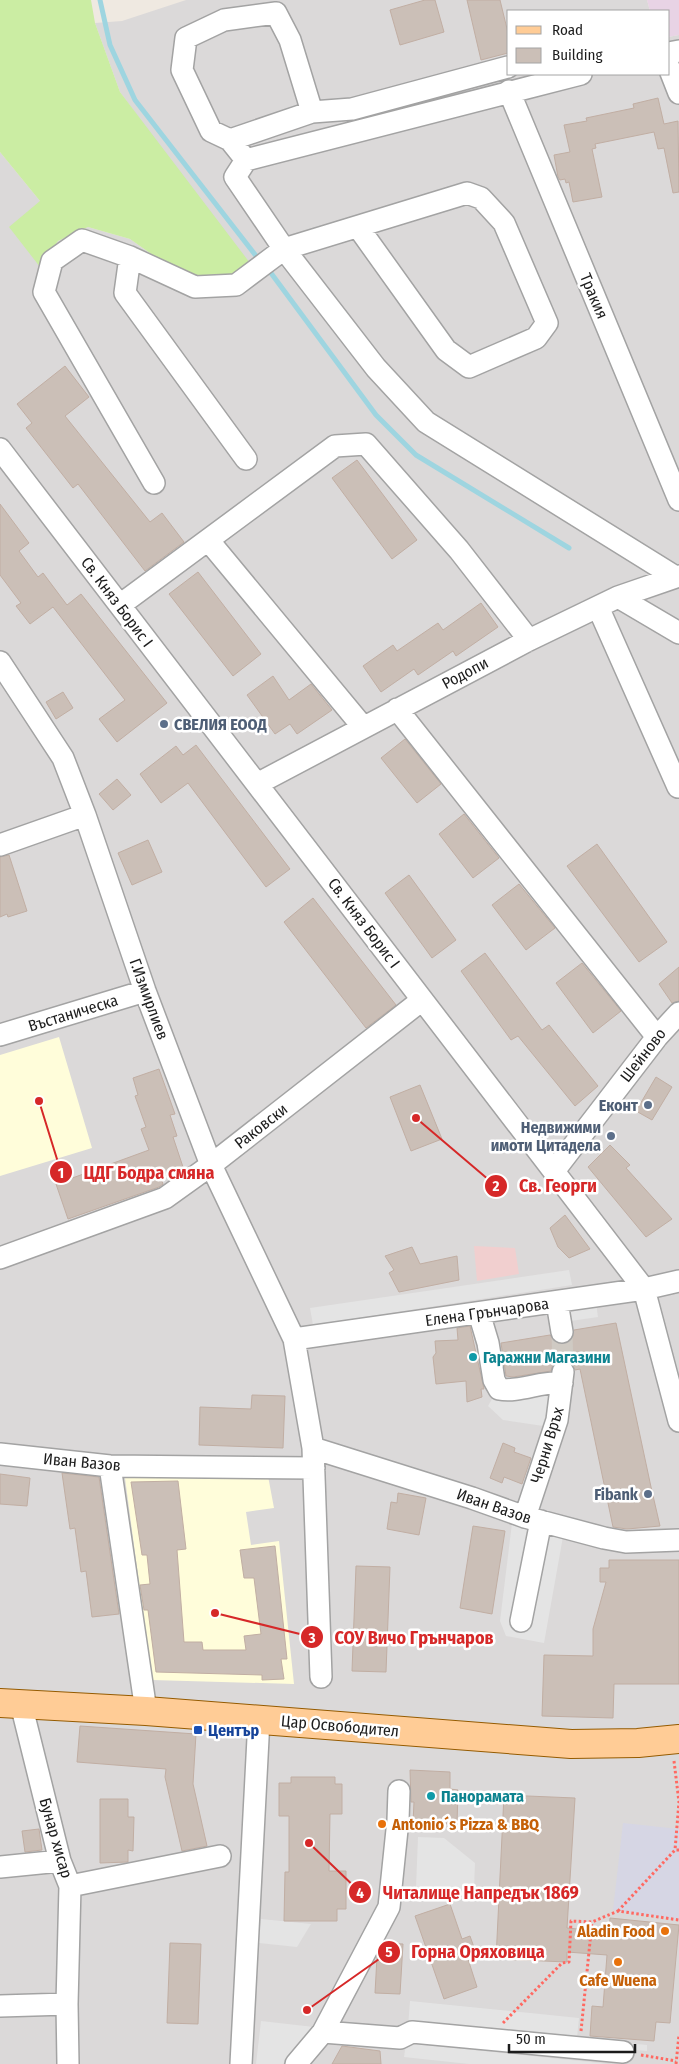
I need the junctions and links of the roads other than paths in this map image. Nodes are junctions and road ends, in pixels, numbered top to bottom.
1 (507, 67) edge
2 (669, 68) edge
3 (577, 75) edge
4 (510, 91) junction
5 (679, 93) edge
6 (312, 112) junction
7 (230, 140) junction
8 (246, 160) junction
9 (358, 227) junction
10 (284, 249) junction
11 (130, 257) junction
12 (0, 449) edge
13 (246, 459) dead end
14 (154, 483) dead end
15 (679, 500) edge
16 (208, 540) junction
17 (677, 576) edge
18 (618, 598) junction
19 (120, 606) junction
20 (598, 607) junction
21 (679, 633) edge
22 (529, 640) junction
23 (0, 662) edge
24 (397, 709) junction
25 (363, 727) junction
26 (257, 784) junction
27 (678, 788) edge
28 (85, 815) junction
29 (0, 845) edge
30 (145, 991) junction
31 (422, 1000) junction
32 (679, 1013) edge
33 (0, 1035) edge
34 (656, 1037) junction
35 (211, 1165) junction
36 (554, 1171) junction
37 (0, 1258) edge
38 (679, 1282) edge
39 (644, 1289) junction
40 (557, 1302) junction
41 (479, 1313) junction
42 (562, 1332) tunnel mouth
43 (294, 1340) junction
44 (679, 1421) edge
45 (0, 1454) edge
46 (313, 1458) junction
47 (110, 1466) junction
48 (533, 1519) junction
49 (679, 1540) edge
50 (521, 1620) dead end
51 (321, 1677) dead end
52 (11, 1703) edge
53 (146, 1711) junction
54 (259, 1719) junction
55 (675, 1740) edge
56 (399, 1791) dead end
57 (220, 1856) dead end
58 (60, 1861) junction
59 (0, 1867) edge
60 (70, 1886) junction
61 (67, 2004) junction
62 (0, 2006) edge
63 (323, 2032) junction
64 (623, 2052) road end
65 (68, 2064) edge
66 (241, 2064) edge
67 (296, 2064) edge

1 - 6 street
2 - 5 street
3 - 4 street
4 - 8 street
4 - 15 street, Тракия
6 - 7 street
6 - 7 street
7 - 8 street
8 - 10 street
9 - 9 street
9 - 10 street
10 - 11 street
10 - 17 street
11 - 13 street
11 - 14 street
12 - 19 street, Св. Княз Борис I
16 - 19 street
16 - 22 street
16 - 25 street
17 - 18 street, Родопи
18 - 20 street, Родопи
18 - 21 street
19 - 26 street, Св. Княз Борис I
20 - 22 street, Родопи
20 - 27 street
22 - 24 street, Родопи
23 - 28 street, Г.Измирлиев
24 - 25 street, Родопи
24 - 34 street
25 - 26 street, Родопи
26 - 31 street, Св. Княз Борис I
28 - 29 street
28 - 30 street, Г.Измирлиев
30 - 33 street, Въстаническа
30 - 35 street, Г.Измирлиев
31 - 35 street, Раковски
31 - 36 street, Св. Княз Борис I
32 - 34 street, Шейново
34 - 36 street, Шейново
35 - 37 street, Раковски
35 - 43 street, Г.Измирлиев
36 - 39 street, Св. Княз Борис I
38 - 39 street, Елена Грънчарова
39 - 40 street, Елена Грънчарова
39 - 44 street, Св. Княз Борис I
40 - 41 street, Елена Грънчарова
40 - 42 street
41 - 43 street, Елена Грънчарова
41 - 48 street, Черни Връх
43 - 46 street, Г.Измирлиев
45 - 47 street, Иван Вазов
46 - 47 street, Иван Вазов
46 - 48 street, Иван Вазов
46 - 51 street, Г.Измирлиев
47 - 53 street
48 - 49 street, Иван Вазов
48 - 50 street, Черни Връх
52 - 53 main road, Цар Освободител
52 - 58 street, Бунар хисар
53 - 54 main road, Цар Освободител
54 - 55 main road, Цар Освободител
54 - 66 street
56 - 63 street
57 - 60 street
58 - 59 street
58 - 60 street, Бунар хисар
60 - 61 street, Бунар хисар
61 - 62 street
61 - 65 street, Бунар хисар
63 - 64 street
63 - 67 street

